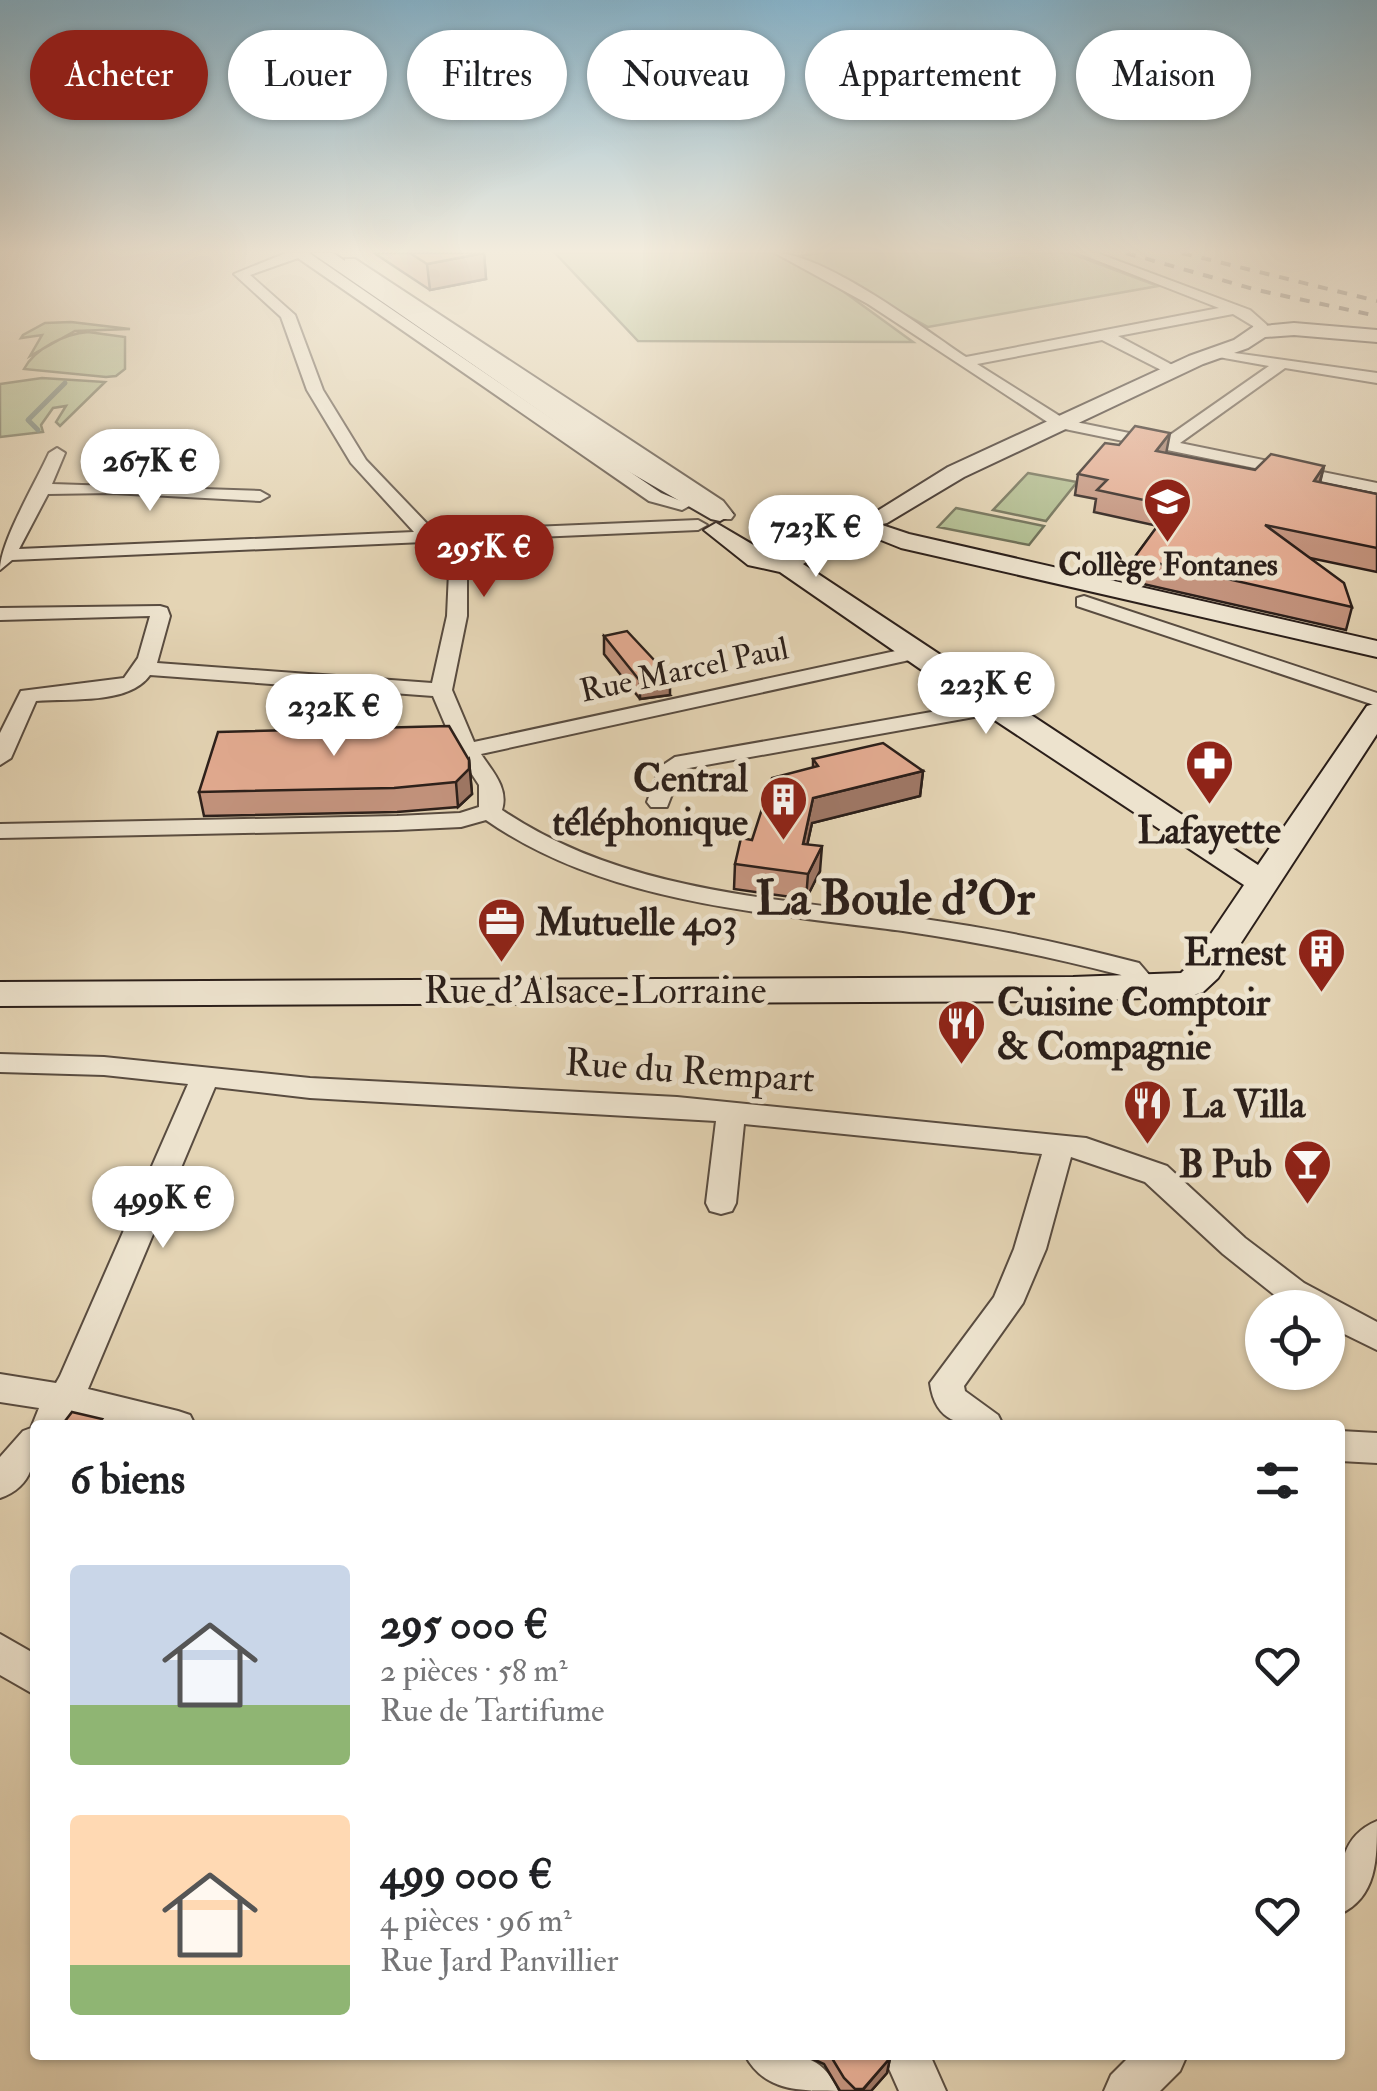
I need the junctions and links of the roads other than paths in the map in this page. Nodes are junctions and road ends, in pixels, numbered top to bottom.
1 (301, 351) edge
2 (442, 351) edge
3 (459, 351) edge
4 (470, 351) edge
5 (948, 351) edge
6 (1024, 351) edge
7 (1134, 351) edge
8 (1210, 351) edge
9 (1221, 351) edge
10 (1218, 353) junction
11 (1196, 360) junction
12 (965, 362) junction
13 (1281, 364) junction
14 (1173, 371) junction
15 (1377, 378) edge
16 (568, 416) junction
17 (1061, 424) junction
18 (1164, 447) junction
19 (57, 453) dead end
20 (624, 454) junction
21 (1377, 488) edge
22 (39, 489) junction
23 (260, 496) dead end
24 (710, 518) junction
25 (868, 528) junction
26 (430, 538) junction
27 (778, 550) junction
28 (2, 558) edge
29 (1084, 602) dead end
30 (0, 614) edge
31 (1377, 649) edge
32 (914, 653) junction
33 (146, 668) junction
34 (441, 690) junction
35 (1377, 700) edge
36 (994, 707) junction
37 (1377, 712) edge
38 (467, 750) junction
39 (0, 758) edge
40 (658, 802) dead end
41 (490, 812) junction
42 (0, 831) edge
43 (1262, 882) junction
44 (1140, 987) junction
45 (0, 994) edge
46 (0, 1063) edge
47 (205, 1077) junction
48 (731, 1112) junction
49 (1060, 1143) junction
50 (720, 1203) dead end
51 (1290, 1290) edge
52 (1345, 1320) edge
53 (1377, 1337) edge
54 (0, 1388) edge
55 (57, 1412) edge
56 (131, 1420) edge
57 (979, 1420) edge
58 (1345, 1446) edge
59 (30, 1447) edge
60 (1377, 1448) edge
61 (0, 1483) edge
62 (0, 1652) edge
63 (30, 1673) edge
64 (1377, 1842) edge
65 (1345, 1879) edge
66 (775, 2060) edge
67 (908, 2060) edge
68 (1159, 2060) edge
69 (815, 2091) edge
70 (924, 2091) edge
71 (1127, 2091) edge

1 - 26 street
2 - 24 street
3 - 16 main road
4 - 16 street
5 - 12 street
6 - 12 street
7 - 14 street
8 - 11 main road
9 - 10 main road
10 - 11 main road
10 - 13 street
11 - 14 main road
12 - 17 street
13 - 15 street
13 - 18 street
14 - 17 main road
16 - 20 main road
17 - 18 street
17 - 25 main road
18 - 21 street
19 - 22 street
20 - 24 main road
20 - 24 main road
22 - 23 street
22 - 28 street
24 - 26 street
24 - 27 main road
25 - 27 main road
25 - 31 main road
26 - 28 street
26 - 34 street
27 - 32 main road
29 - 35 street
30 - 33 street
32 - 36 main road
32 - 38 street, Rue Marcel Paul
33 - 34 street
33 - 39 street
34 - 38 street
36 - 40 street
36 - 43 main road
37 - 43 main road
38 - 41 street
41 - 42 street
41 - 44 street
43 - 44 main road, Rue d'Alsace-Lorraine
44 - 45 main road, Rue d'Alsace-Lorraine
46 - 47 street, Rue du Rempart
47 - 48 street, Rue du Rempart
47 - 55 street
48 - 49 street, Rue du Rempart
48 - 50 street
49 - 51 street, Rue du Rempart
49 - 57 street
52 - 53 street
54 - 55 street
55 - 56 street
58 - 60 street
59 - 61 street
62 - 63 street
64 - 65 street
66 - 69 street
67 - 70 street
68 - 71 street

